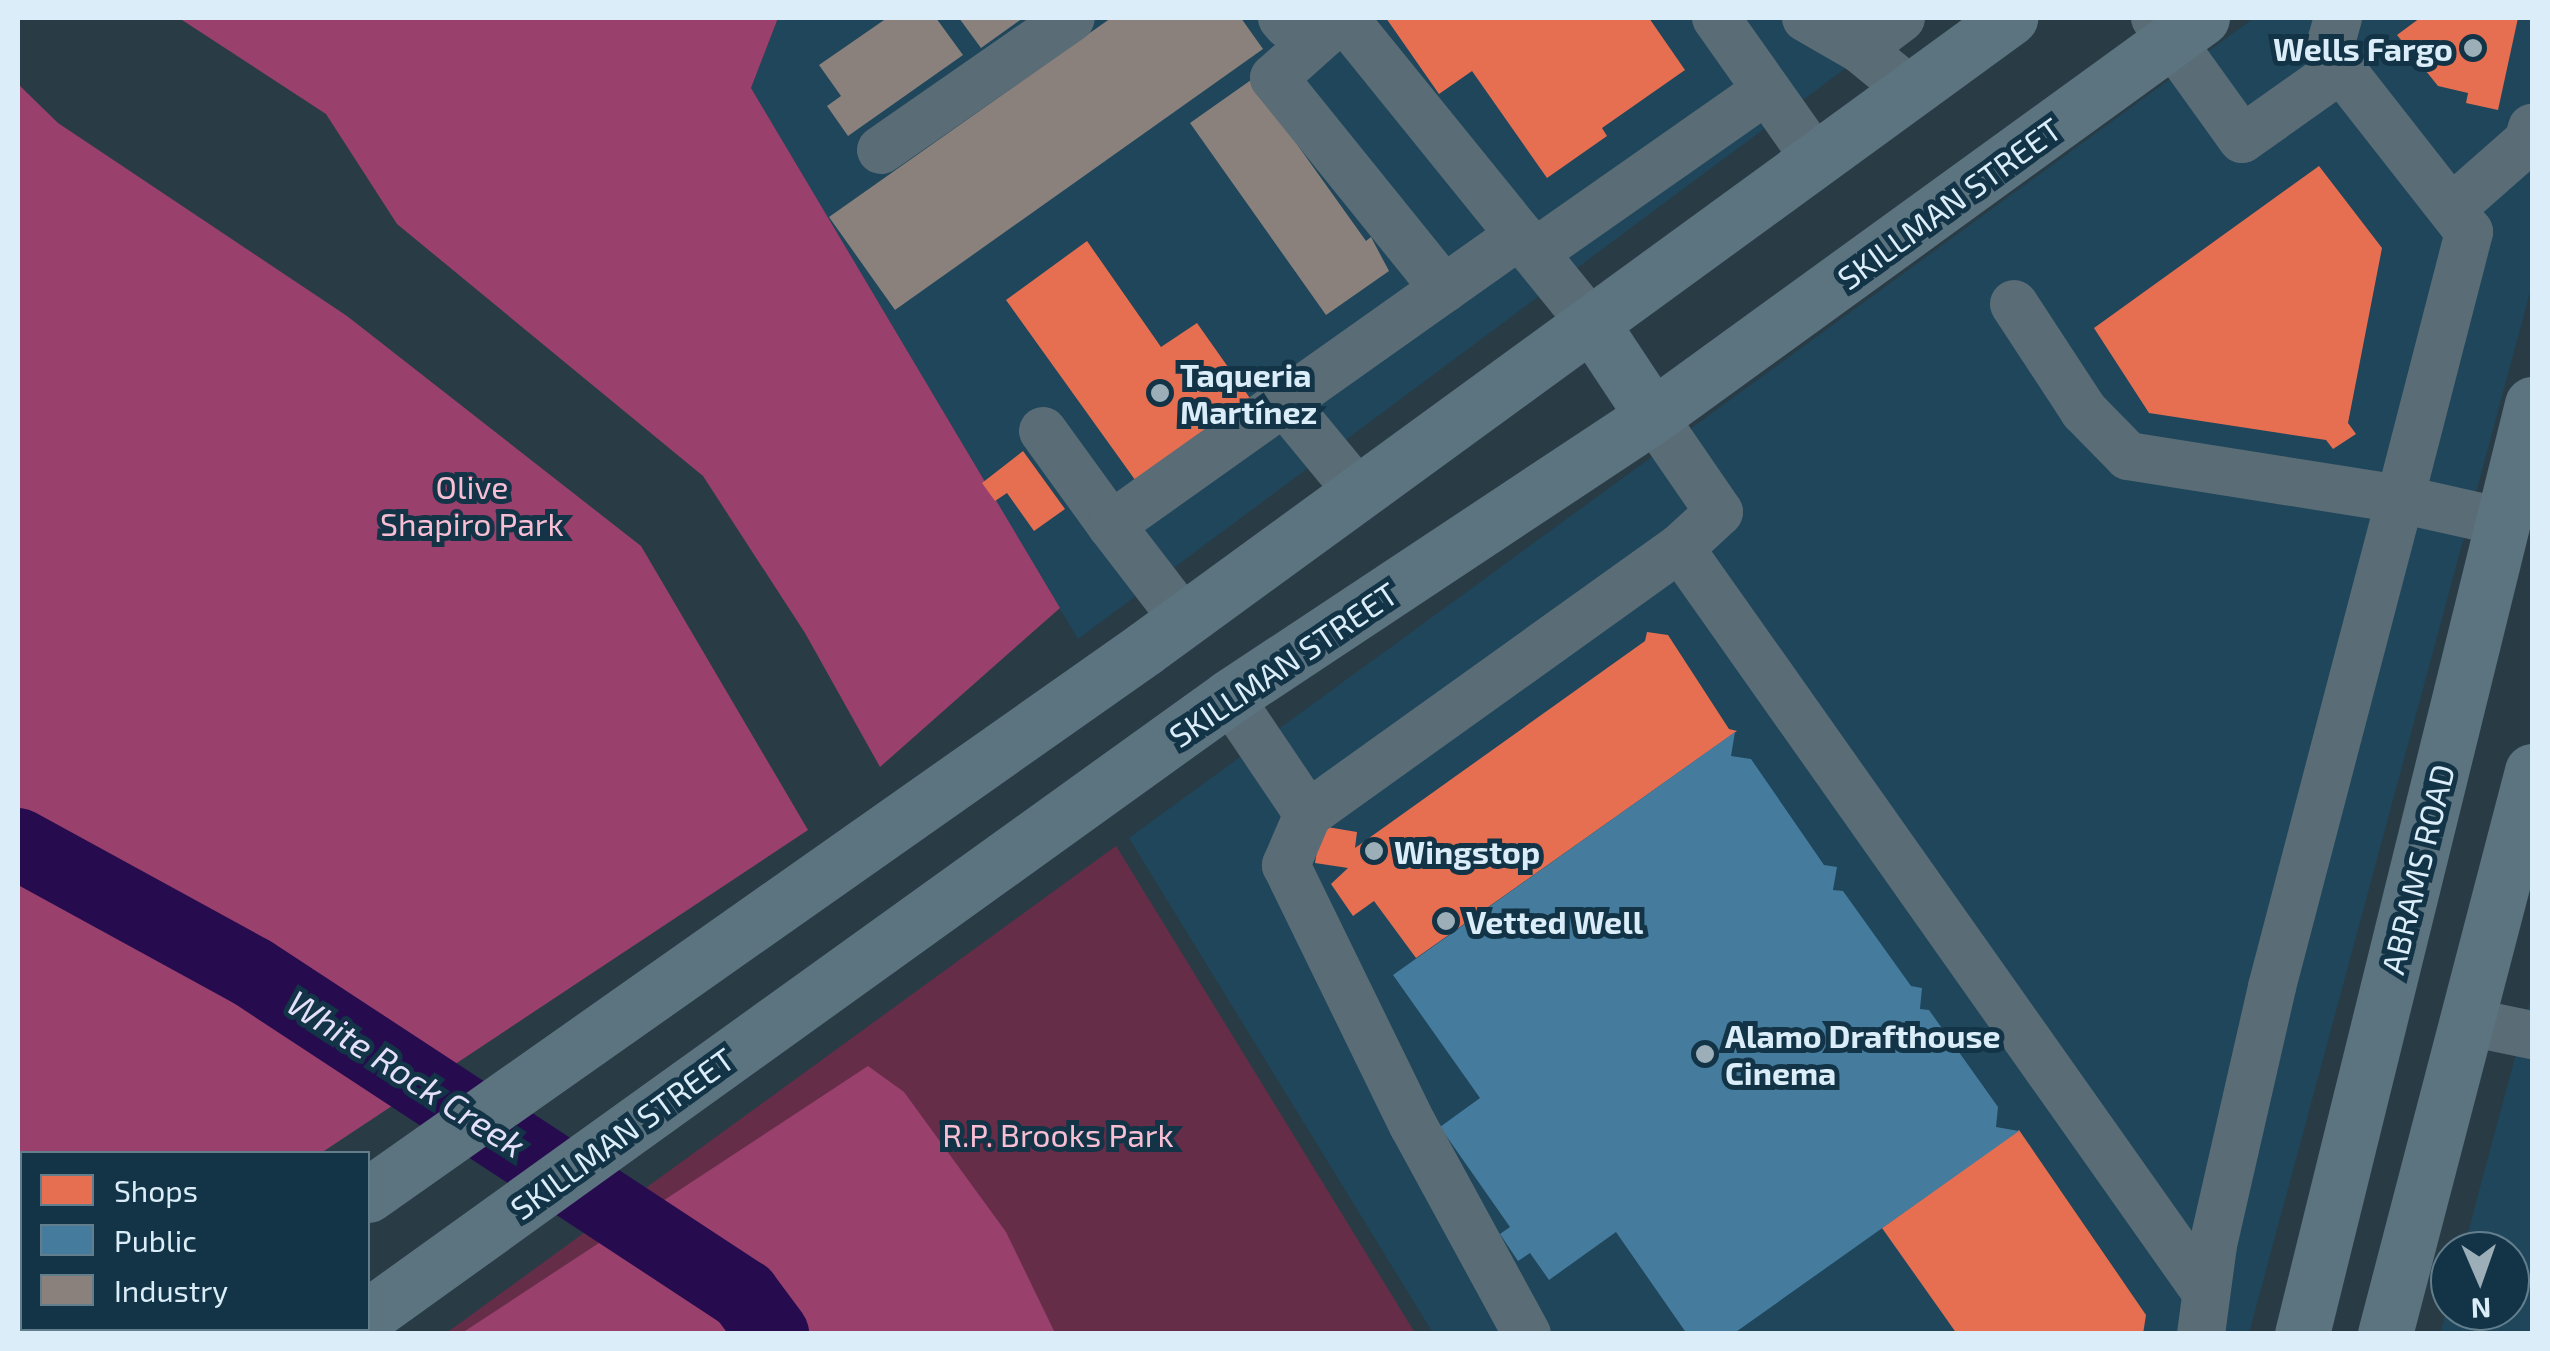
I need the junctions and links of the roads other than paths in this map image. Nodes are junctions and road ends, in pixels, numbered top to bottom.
1 (1070, 18) edge
2 (1343, 18) edge
3 (1716, 18) edge
4 (1806, 18) edge
5 (1901, 18) edge
6 (2010, 18) edge
7 (2338, 18) edge
8 (2176, 25) edge
9 (1860, 48) junction
10 (2340, 69) junction
11 (1767, 90) junction
12 (1910, 90) junction
13 (2532, 128) edge
14 (881, 150) dead end
15 (1816, 160) junction
16 (2452, 208) junction
17 (1527, 244) junction
18 (1444, 289) junction
19 (2014, 304) dead end
20 (1592, 324) junction
21 (1284, 402) junction
22 (2532, 404) edge
23 (1652, 416) junction
24 (1043, 431) dead end
25 (1360, 493) junction
26 (2400, 499) junction
27 (1111, 524) junction
28 (2518, 525) edge
29 (1680, 548) junction
30 (1184, 620) junction
31 (1229, 698) junction
32 (2532, 771) edge
33 (1308, 814) junction
34 (2469, 1022) junction
35 (2532, 1035) edge
36 (370, 1194) edge
37 (2203, 1312) edge
38 (370, 1315) edge
39 (1527, 1334) edge
40 (2302, 1334) edge
41 (2385, 1334) edge

1 - 14 lane
2 - 17 lane
2 - 18 lane
3 - 11 lane
4 - 9 lane
5 - 9 lane
6 - 12 main road
7 - 10 lane
8 - 10 lane
8 - 23 main road, SKILLMAN STREET
9 - 12 lane
10 - 16 lane
11 - 15 lane
11 - 17 lane
12 - 15 main road
13 - 16 lane
15 - 20 main road
16 - 26 lane
17 - 18 lane
17 - 20 lane
18 - 21 lane
19 - 26 lane
20 - 23 main road
20 - 25 main road
21 - 25 lane
21 - 27 lane
22 - 28 main road, ABRAMS ROAD
23 - 29 lane
23 - 31 main road, SKILLMAN STREET
24 - 27 lane
25 - 30 main road
26 - 28 lane
26 - 37 lane
27 - 30 lane
28 - 40 main road, ABRAMS ROAD
29 - 33 lane
29 - 37 lane
30 - 36 main road
31 - 33 lane
31 - 38 main road, SKILLMAN STREET
32 - 34 main road
33 - 39 lane
34 - 35 lane
34 - 41 main road

